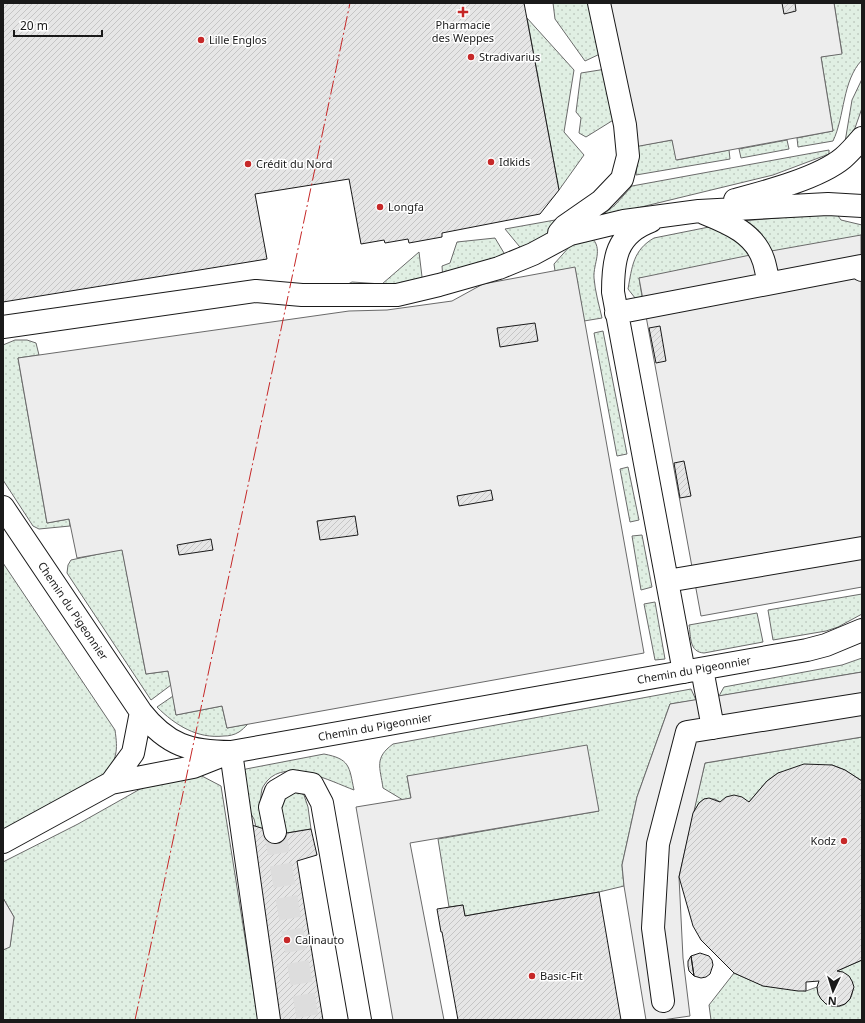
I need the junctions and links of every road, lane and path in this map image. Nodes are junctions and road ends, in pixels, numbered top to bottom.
1 (599, 3) edge
2 (862, 138) edge
3 (862, 206) edge
4 (699, 211) junction
5 (664, 216) junction
6 (546, 247) junction
7 (862, 268) edge
8 (769, 284) junction
9 (616, 313) junction
10 (9, 327) edge
11 (3, 507) edge
12 (862, 548) edge
13 (667, 581) junction
14 (862, 630) edge
15 (693, 671) junction
16 (862, 704) edge
17 (141, 712) junction
18 (713, 728) junction
19 (231, 752) junction
20 (112, 783) junction
21 (275, 832) tunnel mouth
22 (3, 842) edge
23 (663, 1001) dead end
24 (269, 1020) edge
25 (360, 1020) edge

1 - 6 street
2 - 4 street
3 - 4 street
4 - 5 street
4 - 8 street
5 - 6 street
5 - 9 street
6 - 10 street
7 - 8 street
8 - 9 street
9 - 13 street
11 - 17 street, Chemin du Pigeonnier
12 - 13 street
13 - 15 street
14 - 15 street, Chemin du Pigeonnier
15 - 18 street
15 - 19 street, Chemin du Pigeonnier
16 - 18 street
17 - 19 street, Chemin du Pigeonnier
17 - 20 street
18 - 23 street
19 - 20 street
19 - 24 street
20 - 22 street
21 - 25 street

